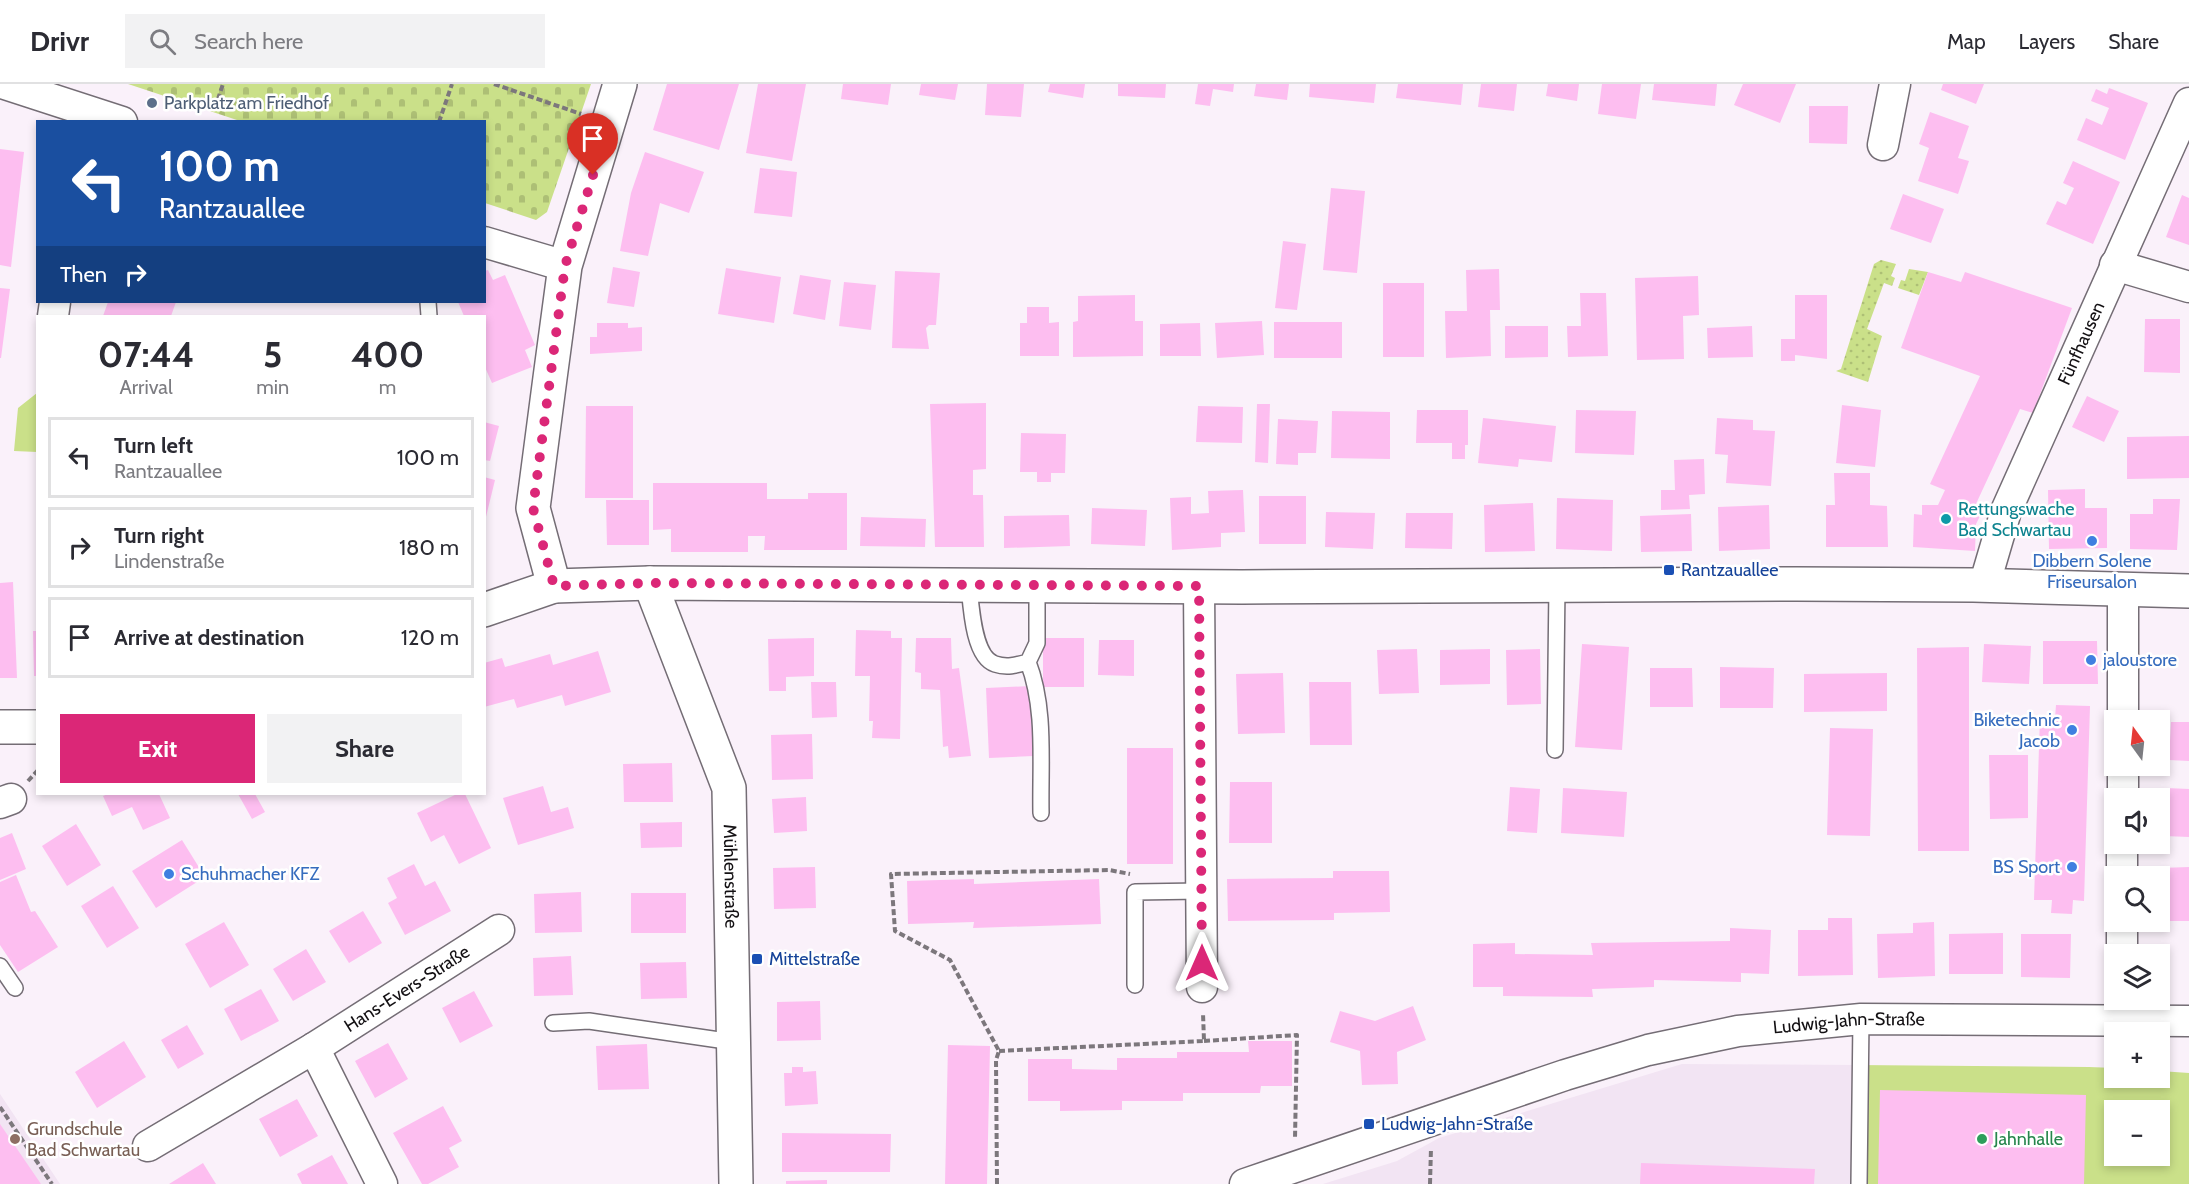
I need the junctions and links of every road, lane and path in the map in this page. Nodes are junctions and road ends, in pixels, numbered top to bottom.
1 (5, 84) edge
2 (223, 84) edge
3 (452, 84) edge
4 (494, 84) edge
5 (620, 84) edge
6 (1895, 84) edge
7 (2189, 103) edge
8 (214, 108) dead end
9 (70, 113) edge
10 (581, 114) dead end
11 (110, 120) edge
12 (441, 120) edge
13 (1883, 145) dead end
14 (486, 243) edge
15 (2115, 265) junction
16 (565, 266) junction
17 (2189, 287) edge
18 (650, 583) junction
19 (969, 585) junction
20 (1037, 585) junction
21 (554, 586) junction
22 (1199, 586) junction
23 (1557, 586) junction
24 (1984, 586) junction
25 (2123, 590) junction
26 (2189, 591) edge
27 (486, 609) edge
28 (1028, 663) junction
29 (2123, 710) edge
30 (0, 727) edge
31 (36, 727) edge
32 (1555, 750) dead end
33 (1041, 813) dead end
34 (1142, 876) dead end
35 (1201, 891) junction
36 (499, 930) dead end
37 (0, 966) edge
38 (1135, 985) dead end
39 (1202, 987) joint
40 (15, 988) dead end
41 (2104, 1010) edge
42 (2128, 1010) edge
43 (1861, 1019) junction
44 (2189, 1021) edge
45 (553, 1023) dead end
46 (1204, 1041) junction
47 (733, 1042) junction
48 (314, 1048) junction
49 (999, 1051) junction
50 (0, 1107) edge
51 (148, 1146) dead end
52 (1295, 1167) junction
53 (52, 1184) edge
54 (382, 1184) edge
55 (736, 1184) edge
56 (997, 1184) edge
57 (1245, 1184) edge
58 (1860, 1184) edge

1 - 9 street
2 - 8 path
3 - 12 path
4 - 10 path
5 - 16 main road
6 - 13 street
7 - 15 street, Fünfhausen
9 - 11 street
14 - 16 street
15 - 17 street
15 - 24 street, Fünfhausen
16 - 21 main road
18 - 19 main road
18 - 21 main road
18 - 47 main road, Mühlenstraße
19 - 20 main road
19 - 28 lane
20 - 22 main road
20 - 28 lane
21 - 27 main road
22 - 23 main road
22 - 35 street
23 - 24 main road
23 - 32 lane
24 - 25 main road
25 - 26 main road
25 - 29 street
28 - 33 lane
30 - 31 main road
34 - 49 path
35 - 38 lane
35 - 39 street
36 - 48 street, Hans-Evers-Straße
37 - 40 lane
39 - 46 path
41 - 43 street, Ludwig-Jahn-Straße
42 - 44 street, Ludwig-Jahn-Straße
43 - 52 street, Ludwig-Jahn-Straße
43 - 58 lane
45 - 47 lane
46 - 49 path
46 - 52 path
47 - 55 main road, Mühlenstraße
48 - 51 street, Hans-Evers-Straße
48 - 54 street
49 - 56 path
50 - 53 path
52 - 57 street, Ludwig-Jahn-Straße

